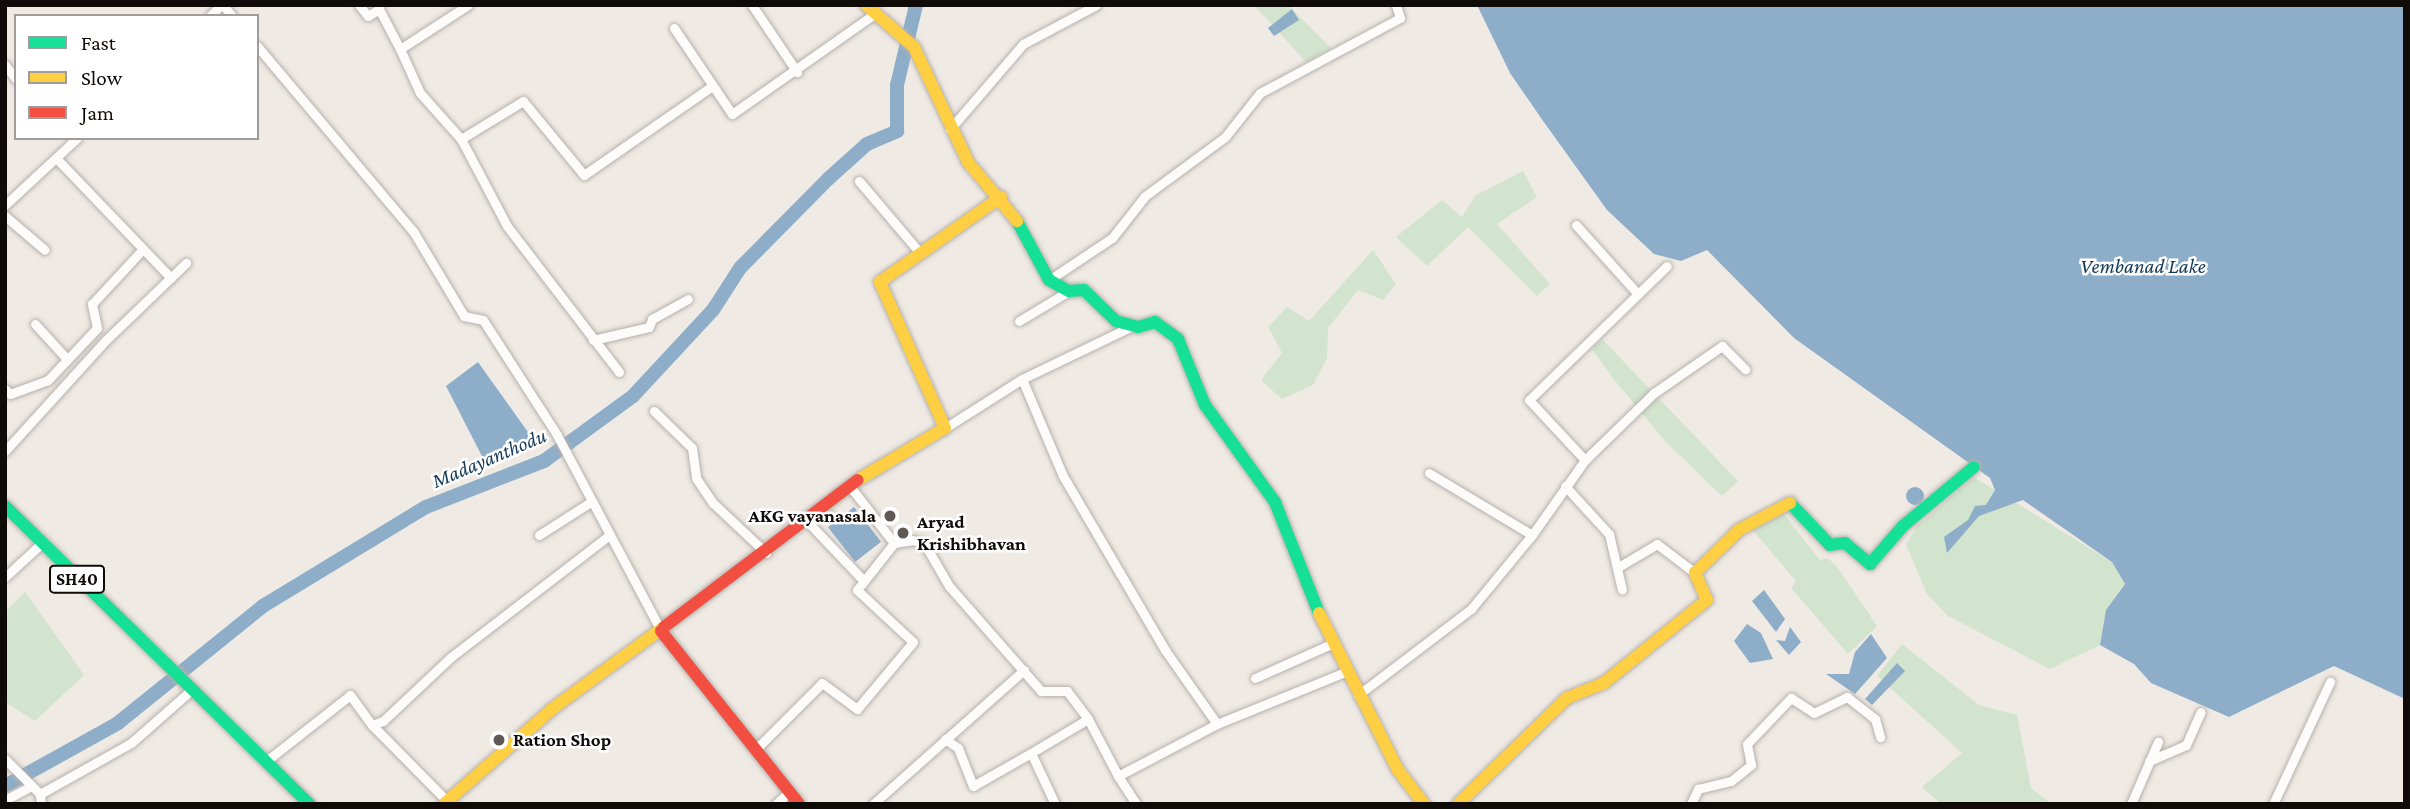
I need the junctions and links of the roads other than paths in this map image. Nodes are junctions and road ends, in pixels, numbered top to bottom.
1 (359, 5) edge
2 (468, 5) edge
3 (752, 5) edge
4 (1096, 5) edge
5 (1396, 5) edge
6 (869, 10) edge
7 (674, 28) dead end
8 (259, 48) edge
9 (400, 49) junction
10 (797, 72) junction
11 (709, 88) junction
12 (950, 130) junction
13 (461, 139) junction
14 (71, 140) edge
15 (56, 158) junction
16 (859, 181) dead end
17 (1001, 197) junction
18 (5, 205) edge
19 (5, 216) edge
20 (1576, 225) dead end
21 (143, 249) junction
22 (45, 250) dead end
23 (920, 253) junction
24 (186, 264) dead end
25 (1667, 267) dead end
26 (171, 278) junction
27 (1058, 289) junction
28 (1638, 294) junction
29 (688, 299) dead end
30 (1019, 321) dead end
31 (35, 324) dead end
32 (1132, 326) junction
33 (593, 340) junction
34 (68, 359) junction
35 (1745, 369) dead end
36 (619, 372) dead end
37 (1022, 379) junction
38 (5, 389) edge
39 (654, 411) dead end
40 (945, 428) junction
41 (5, 451) edge
42 (1585, 460) junction
43 (1974, 467) dead end
44 (1429, 473) dead end
45 (849, 485) junction
46 (1565, 486) junction
47 (589, 503) junction
48 (5, 506) edge
49 (804, 518) junction
50 (539, 535) dead end
51 (1532, 535) junction
52 (608, 536) junction
53 (42, 543) junction
54 (894, 543) junction
55 (765, 553) junction
56 (1620, 566) junction
57 (1695, 573) junction
58 (5, 577) edge
59 (862, 579) junction
60 (1622, 590) dead end
61 (661, 631) junction
62 (1331, 644) junction
63 (1024, 670) junction
64 (1345, 672) junction
65 (1255, 678) dead end
66 (2330, 682) dead end
67 (188, 689) junction
68 (1358, 695) junction
69 (2201, 712) dead end
70 (1088, 719) junction
71 (1217, 724) junction
72 (372, 725) junction
73 (1880, 737) dead end
74 (945, 739) junction
75 (2158, 742) dead end
76 (756, 749) junction
77 (1031, 753) junction
78 (2149, 761) junction
79 (265, 762) junction
80 (7, 765) edge
81 (1118, 776) junction
82 (28, 783) junction
83 (790, 791) junction
84 (41, 799) edge
85 (5, 800) edge
86 (446, 802) edge
87 (309, 804) edge
88 (776, 804) edge
89 (799, 804) edge
90 (873, 804) edge
91 (1055, 804) edge
92 (1136, 804) edge
93 (1424, 804) edge
94 (1458, 804) edge
95 (1691, 804) edge
96 (2131, 804) edge
97 (2273, 804) edge

1 - 9 street
2 - 9 street
3 - 10 street
4 - 12 street
5 - 27 street
6 - 10 street
6 - 12 main road
7 - 11 street
8 - 47 street
9 - 13 street
10 - 11 street
11 - 13 street
12 - 17 main road
13 - 33 street
14 - 15 street
15 - 18 street
15 - 21 street
16 - 23 street
17 - 23 main road
17 - 27 main road
19 - 22 street
20 - 28 street
21 - 26 street
21 - 34 street
23 - 40 main road
24 - 26 street
25 - 28 street
26 - 41 street
27 - 30 street
27 - 32 main road
28 - 42 street
29 - 33 street
31 - 34 street
32 - 37 street
32 - 62 main road
33 - 36 street
34 - 38 street
35 - 42 street
37 - 40 street
37 - 71 street
39 - 55 street
40 - 45 main road
42 - 46 street
43 - 57 main road
44 - 51 street
45 - 49 main road
45 - 54 street
46 - 51 street
46 - 56 street
47 - 50 street
47 - 52 street
48 - 53 main road, SH40
49 - 55 main road
49 - 59 street
51 - 68 street
52 - 61 street
52 - 72 street
53 - 58 street
53 - 67 main road, SH40
54 - 59 street
54 - 63 street
55 - 61 main road
56 - 57 street
56 - 60 street
57 - 94 main road
59 - 76 street
61 - 76 main road
61 - 86 main road
62 - 64 main road
62 - 65 street
63 - 70 street
63 - 74 street
64 - 68 main road
64 - 71 street
66 - 97 street
67 - 79 main road, SH40
67 - 84 street
68 - 93 main road
69 - 78 street
70 - 77 street
70 - 81 street
71 - 81 street
72 - 79 street
72 - 86 street
73 - 95 street
74 - 77 street
74 - 90 street
75 - 78 street
76 - 83 main road
77 - 91 street
78 - 96 street
79 - 87 main road, SH40
80 - 82 street
81 - 92 street
82 - 84 street
82 - 85 street
83 - 88 street
83 - 89 main road

